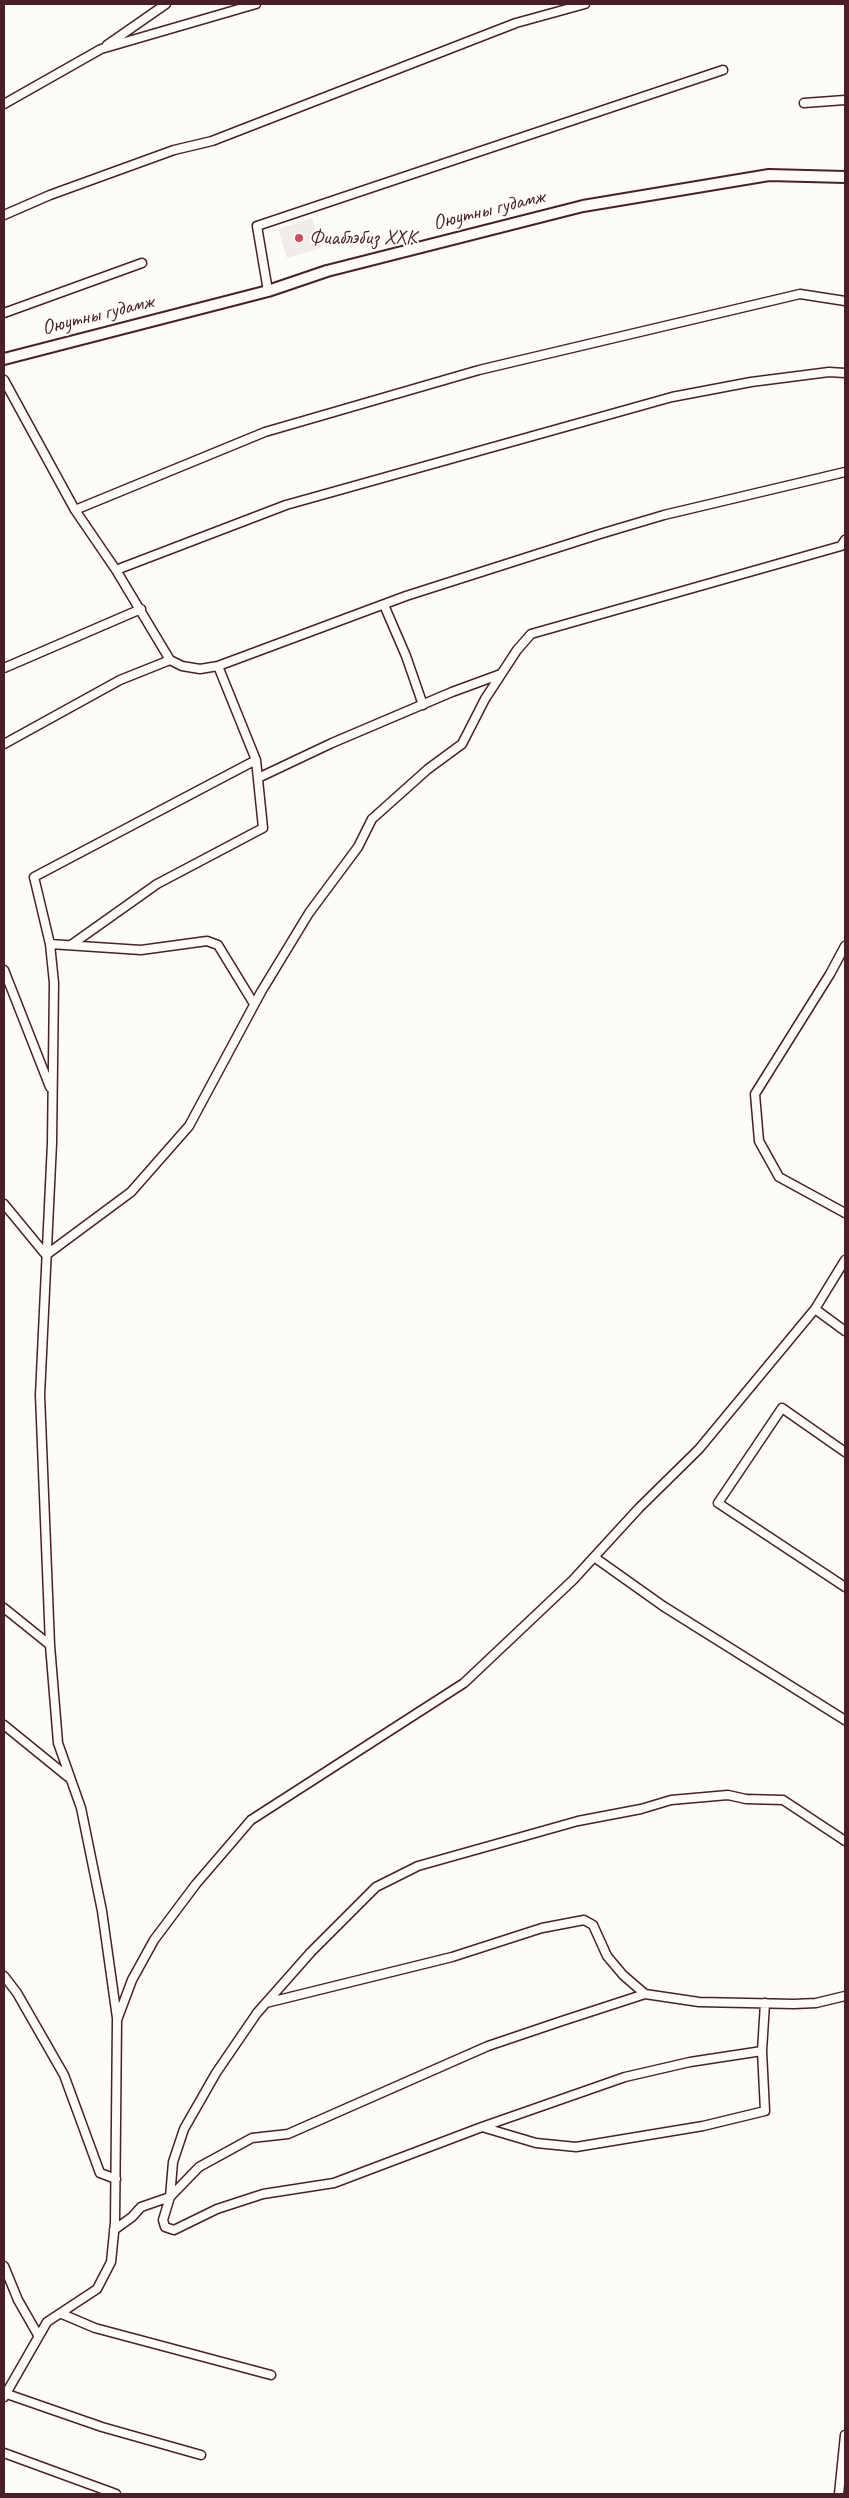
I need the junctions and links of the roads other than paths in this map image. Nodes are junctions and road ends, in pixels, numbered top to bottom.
1 (166, 4) edge
2 (256, 4) edge
3 (585, 4) edge
4 (101, 49) junction
5 (722, 70) dead end
6 (845, 100) edge
7 (804, 103) dead end
8 (4, 104) edge
9 (845, 177) edge
10 (4, 215) edge
11 (142, 264) dead end
12 (268, 291) junction
13 (845, 301) edge
14 (4, 313) edge
15 (4, 359) edge
16 (845, 374) edge
17 (4, 380) edge
18 (845, 472) edge
19 (75, 510) junction
20 (845, 540) edge
21 (116, 570) junction
22 (384, 605) junction
23 (141, 609) junction
24 (170, 660) junction
25 (218, 666) junction
26 (4, 668) edge
27 (501, 674) junction
28 (423, 705) junction
29 (4, 744) edge
30 (256, 760) junction
31 (258, 778) junction
32 (50, 944) junction
33 (71, 944) junction
34 (845, 946) edge
35 (4, 970) edge
36 (254, 1004) junction
37 (52, 1091) junction
38 (4, 1204) edge
39 (845, 1213) edge
40 (46, 1255) junction
41 (845, 1260) edge
42 (815, 1309) junction
43 (845, 1331) edge
44 (845, 1452) edge
45 (594, 1557) junction
46 (845, 1587) edge
47 (4, 1608) edge
48 (50, 1645) junction
49 (845, 1720) edge
50 (4, 1725) edge
51 (70, 1778) junction
52 (845, 1841) edge
53 (4, 1976) edge
54 (645, 1994) junction
55 (845, 1996) edge
56 (266, 2003) junction
57 (765, 2003) junction
58 (117, 2020) junction
59 (762, 2051) junction
60 (482, 2127) junction
61 (116, 2179) junction
62 (170, 2197) junction
63 (114, 2230) junction
64 (4, 2266) edge
65 (62, 2314) junction
66 (38, 2335) junction
67 (271, 2375) dead end
68 (4, 2394) edge
69 (845, 2435) edge
70 (4, 2453) edge
71 (844, 2455) edge
72 (201, 2456) dead end
73 (116, 2494) edge
74 (838, 2494) edge

1 - 4 street
2 - 4 street
3 - 10 street
4 - 8 street
5 - 12 street
6 - 7 street
9 - 12 street, Оюутны гудамж
11 - 14 street
12 - 15 street, Оюутны гудамж
13 - 19 street
16 - 21 street
17 - 19 street
18 - 22 street
19 - 21 street
20 - 27 street
21 - 23 street
22 - 25 street
22 - 28 street
23 - 24 street
23 - 26 street
24 - 25 street
24 - 29 street
25 - 30 street
27 - 28 street
27 - 36 street
28 - 31 street
30 - 31 street
30 - 32 street
31 - 33 street
32 - 33 street
32 - 37 street
33 - 36 street
34 - 39 street
35 - 37 street
36 - 40 street
37 - 40 street
38 - 40 street
40 - 48 street
41 - 42 street
42 - 43 street
42 - 45 street
44 - 46 street
45 - 49 street
45 - 58 street
47 - 48 street
48 - 51 street
50 - 51 street
51 - 58 street
52 - 56 street
53 - 61 street
54 - 56 street
54 - 57 street
54 - 62 street
55 - 57 street
56 - 62 street
57 - 59 street
58 - 61 street
59 - 60 street
59 - 60 street
60 - 62 street
61 - 63 street
62 - 63 street
63 - 65 street
64 - 66 street
65 - 66 street
65 - 67 street
66 - 68 street
68 - 72 street
69 - 71 street
70 - 73 street
71 - 74 street

